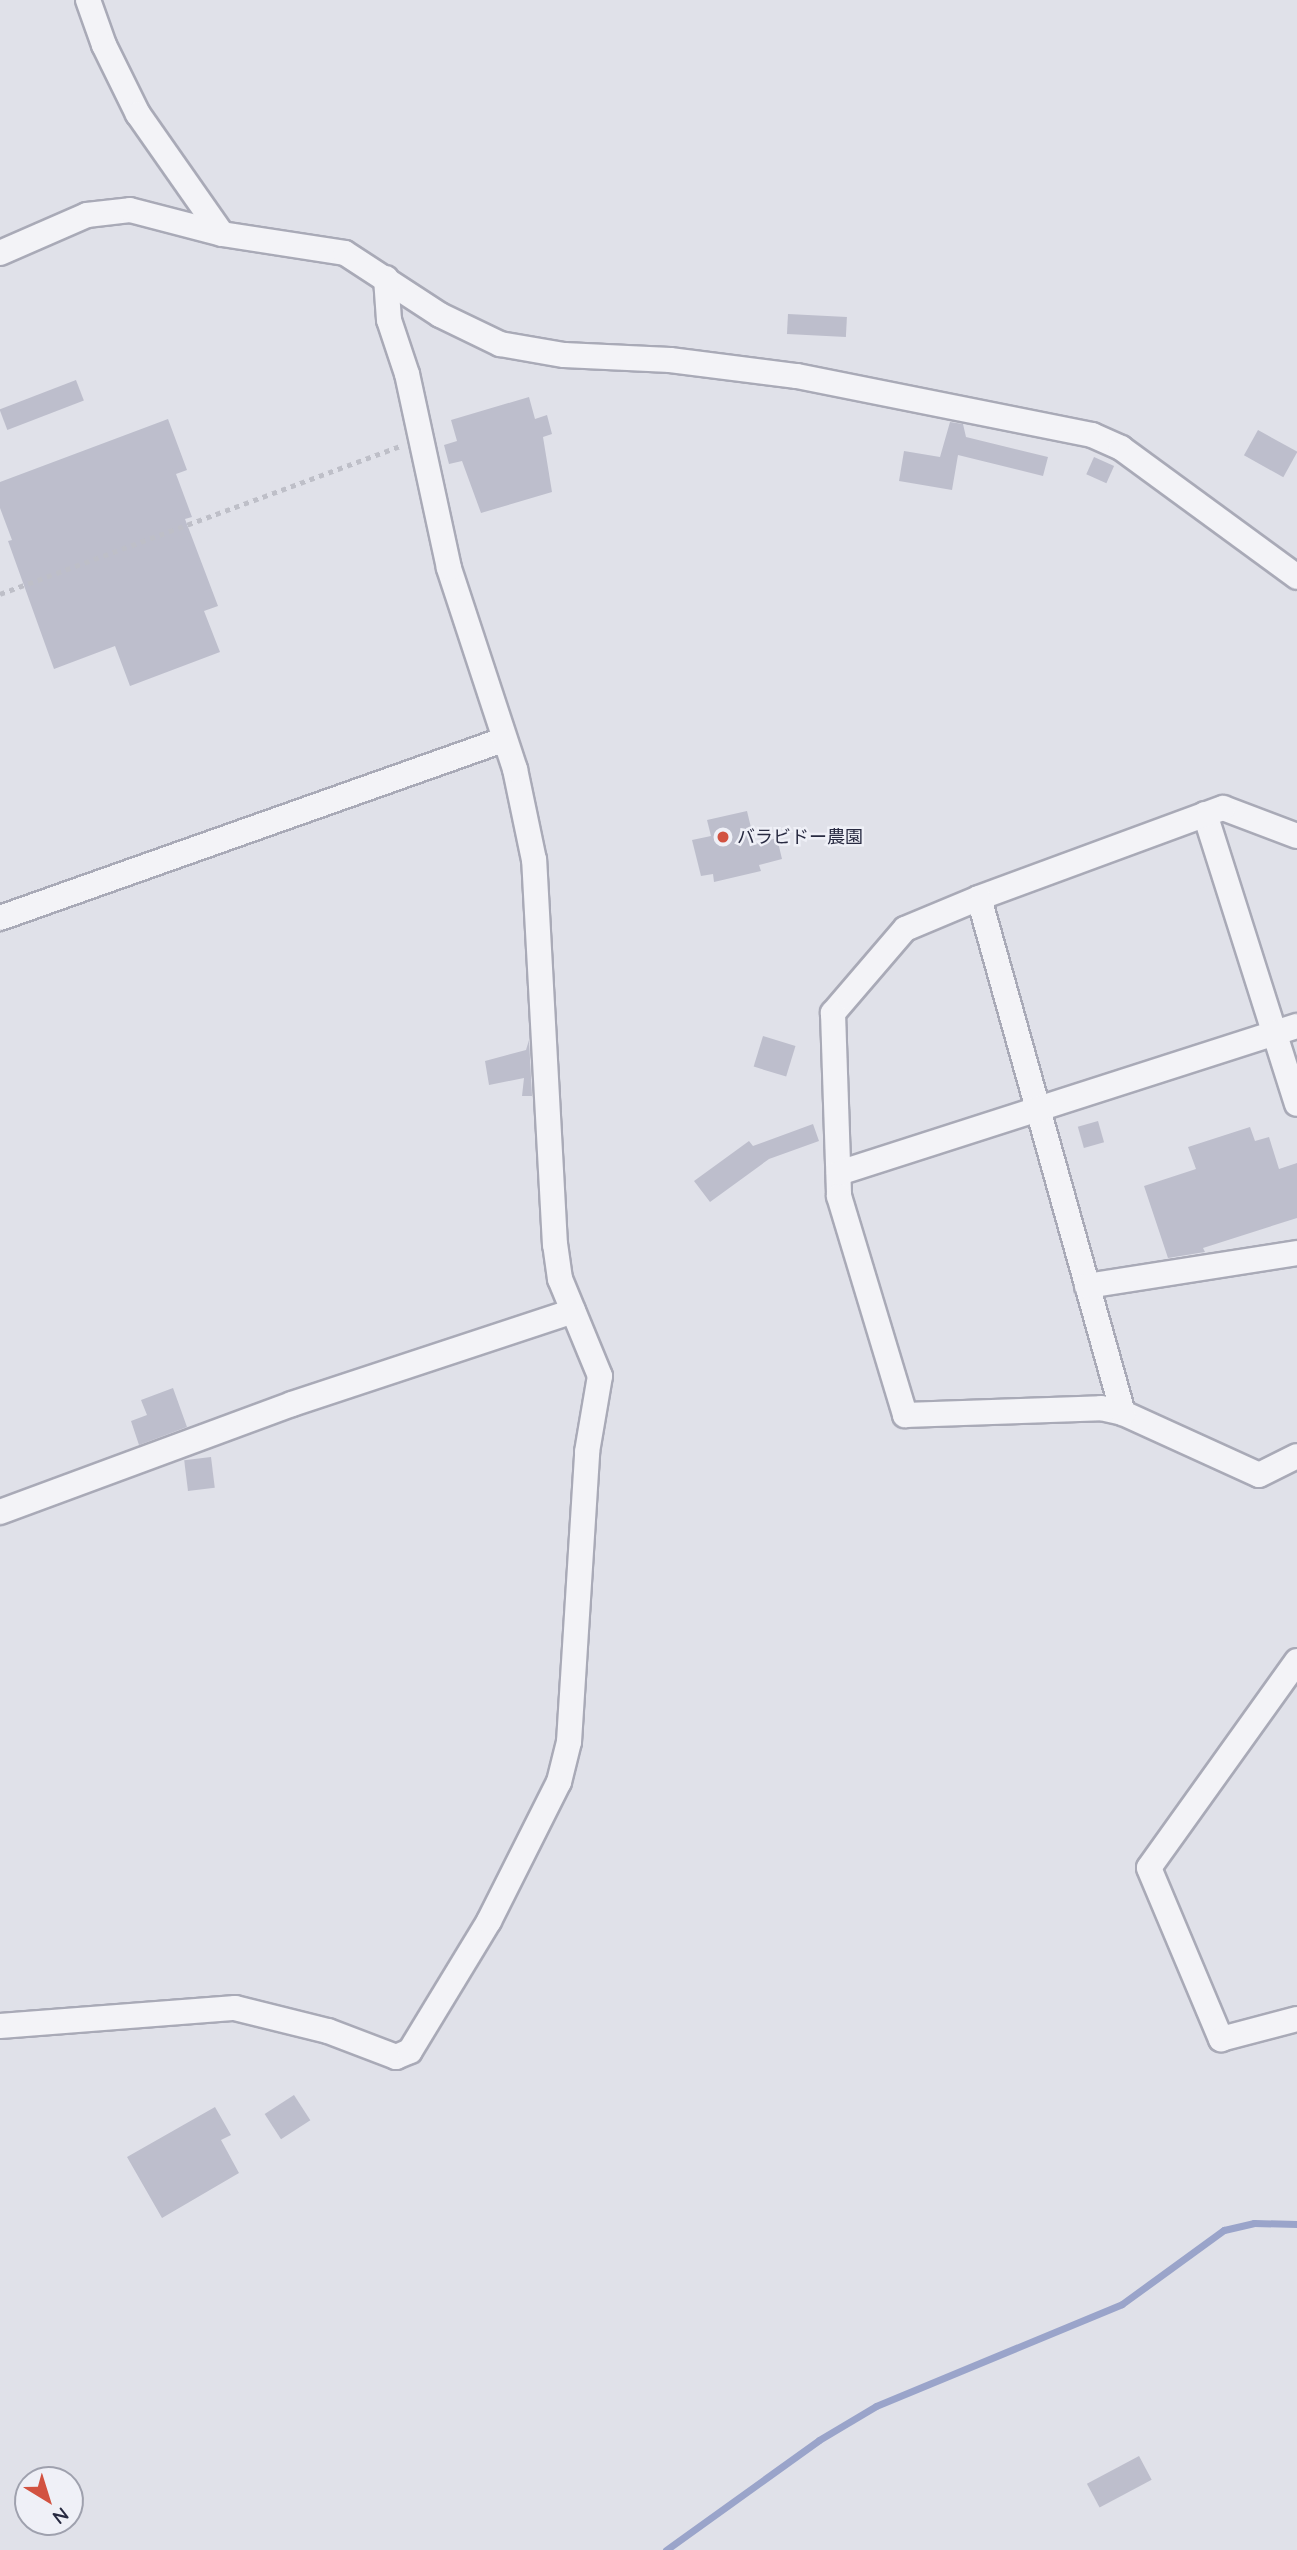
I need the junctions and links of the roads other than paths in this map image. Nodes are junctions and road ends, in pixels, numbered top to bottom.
1 (88, 0) edge
2 (222, 234) junction
3 (0, 253) edge
4 (386, 278) junction
5 (1297, 577) edge
6 (503, 740) junction
7 (1205, 814) junction
8 (1297, 836) edge
9 (979, 898) junction
10 (0, 918) edge
11 (1286, 1028) edge
12 (1297, 1104) edge
13 (1038, 1110) junction
14 (839, 1173) junction
15 (1297, 1253) edge
16 (1087, 1286) junction
17 (573, 1311) junction
18 (1123, 1413) junction
19 (1297, 1456) edge
20 (0, 1512) edge
21 (1297, 1661) edge
22 (1297, 2019) edge
23 (0, 2026) edge

1 - 2 street
2 - 3 street
2 - 4 street
4 - 5 street
4 - 6 street
6 - 10 street
6 - 17 street
7 - 8 street
7 - 9 street
7 - 11 street
9 - 13 street
9 - 14 street
11 - 12 street
11 - 13 street
13 - 14 street
13 - 16 street
14 - 18 street
15 - 16 street
16 - 18 street
17 - 20 street
17 - 23 street
18 - 19 street
21 - 22 street

